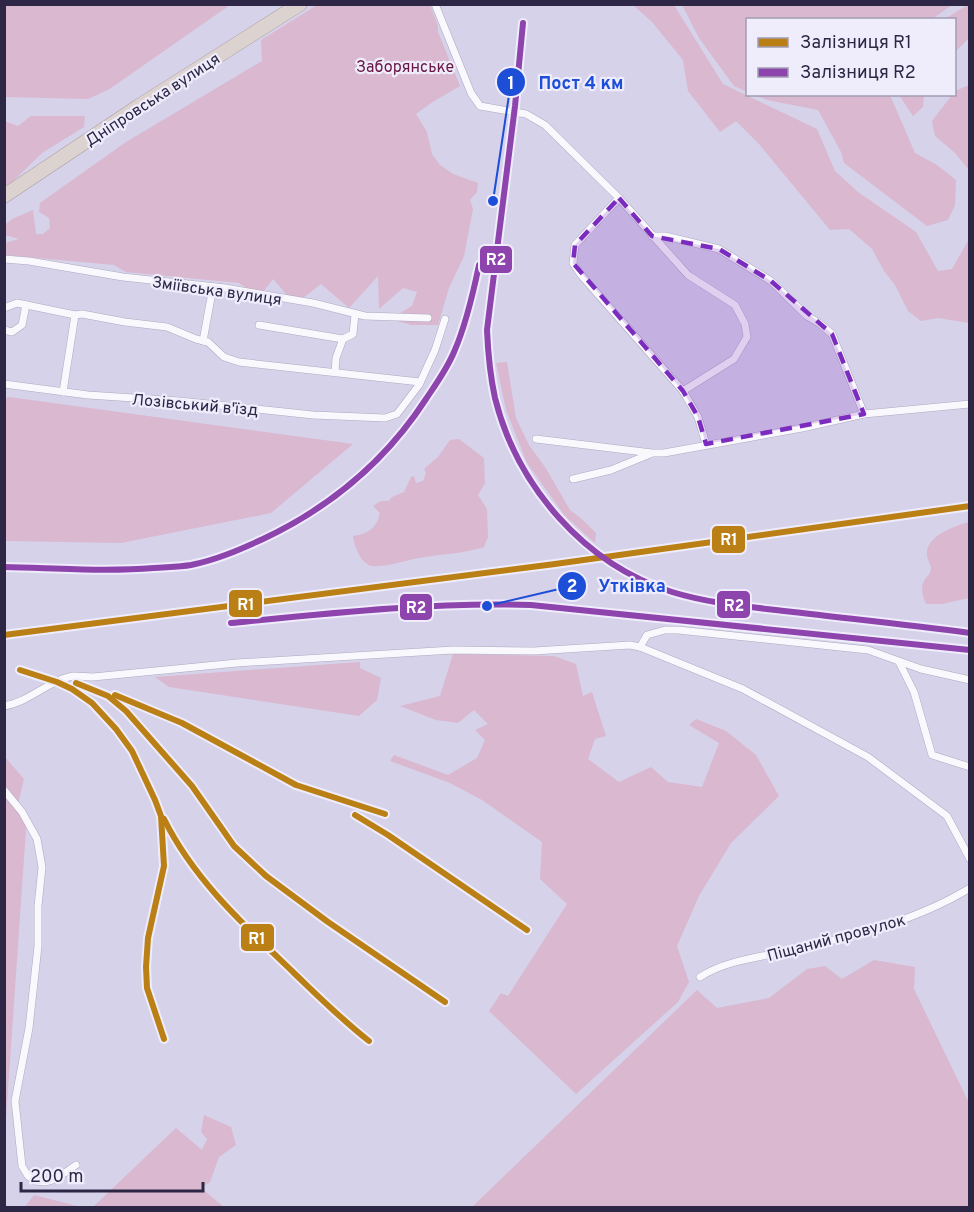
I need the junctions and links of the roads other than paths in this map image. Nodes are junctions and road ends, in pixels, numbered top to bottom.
1 (300, 4) edge
2 (435, 4) edge
3 (4, 196) edge
4 (619, 198) junction
5 (652, 236) junction
6 (4, 259) edge
7 (213, 287) junction
8 (26, 305) junction
9 (4, 309) edge
10 (355, 314) junction
11 (75, 315) junction
12 (428, 318) dead end
13 (445, 320) dead end
14 (259, 325) dead end
15 (4, 330) edge
16 (343, 339) junction
17 (203, 341) junction
18 (335, 372) junction
19 (420, 382) junction
20 (4, 384) edge
21 (683, 391) junction
22 (63, 392) junction
23 (969, 404) edge
24 (864, 414) junction
25 (536, 439) dead end
26 (706, 444) junction
27 (652, 453) junction
28 (573, 479) dead end
29 (640, 647) junction
30 (899, 662) junction
31 (969, 680) edge
32 (4, 706) edge
33 (969, 767) edge
34 (4, 790) edge
35 (969, 859) edge
36 (969, 888) edge
37 (700, 977) dead end
38 (76, 1165) dead end

1 - 3 highway, Дніпровська вулиця
2 - 4 street
4 - 5 street
4 - 21 street
5 - 21 street
5 - 24 street
6 - 7 street, Зміївська вулиця
7 - 10 street, Зміївська вулиця
7 - 17 street
8 - 9 street
8 - 11 street
8 - 15 street
10 - 12 street, Зміївська вулиця
10 - 16 street
11 - 17 street
11 - 22 street
13 - 19 street
14 - 16 street
16 - 18 street
17 - 18 street
18 - 19 street
19 - 22 street, Лозівський в'їзд
20 - 22 street, Лозівський в'їзд
21 - 26 street
23 - 24 street
24 - 26 street
25 - 27 street
26 - 27 street
27 - 28 street
29 - 30 street
29 - 32 street
29 - 35 street
30 - 31 street
30 - 33 street
34 - 38 street
36 - 37 street, Піщаний провулок

